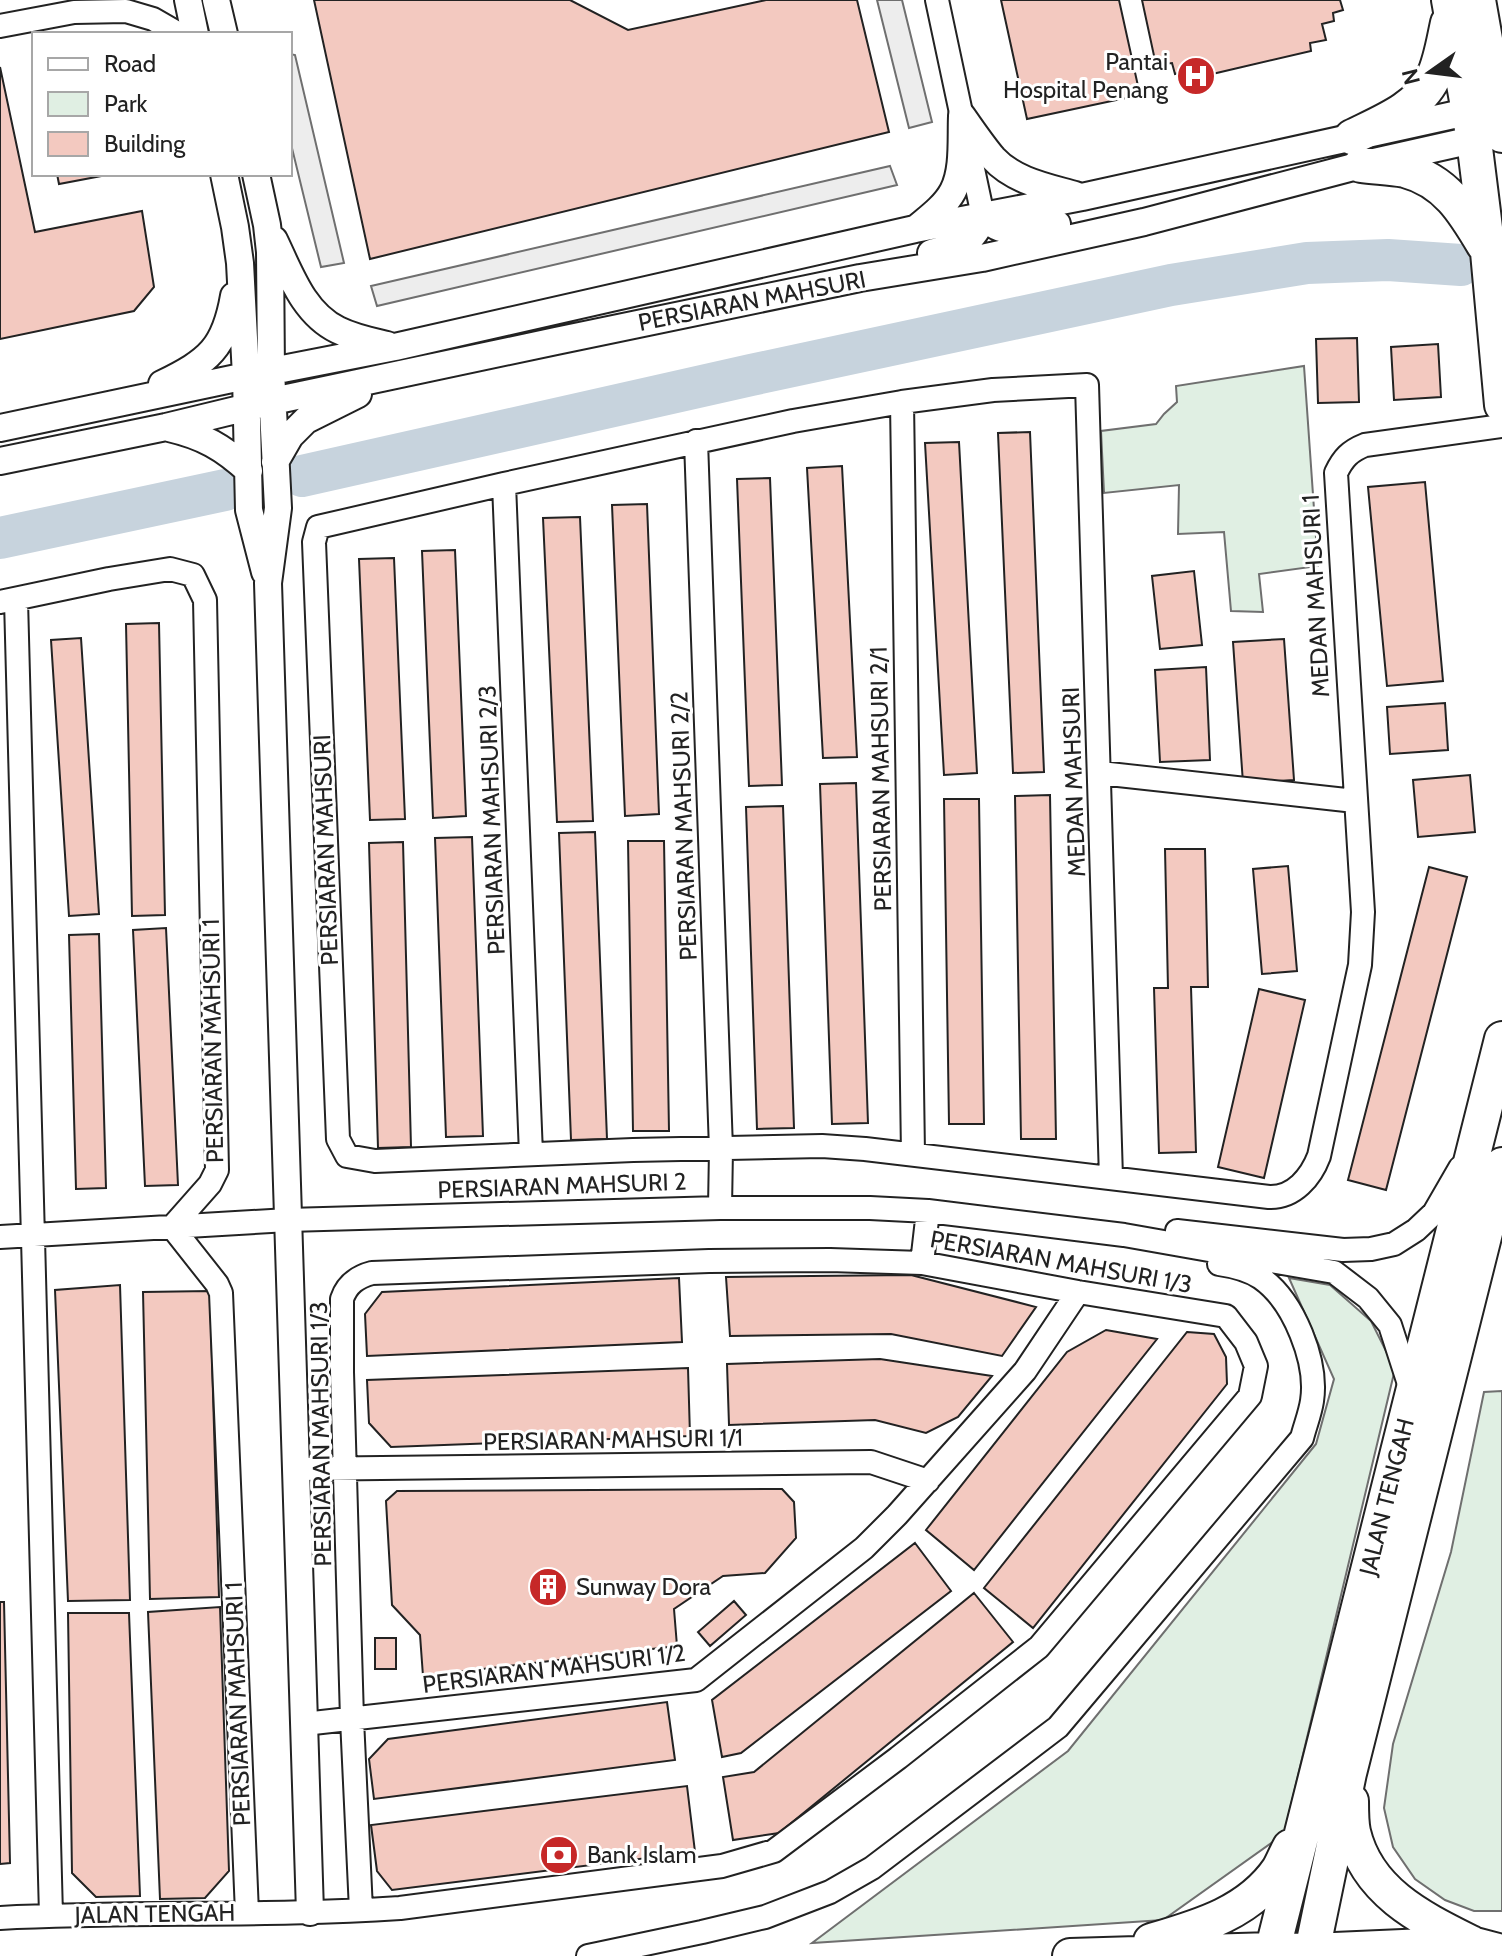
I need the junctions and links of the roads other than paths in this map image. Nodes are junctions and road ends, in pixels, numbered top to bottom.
1 (101, 0) edge
2 (188, 0) edge
3 (216, 0) edge
4 (937, 0) edge
5 (1459, 4) edge
6 (74, 12) junction
7 (0, 26) edge
8 (176, 32) edge
9 (195, 32) edge
10 (224, 32) edge
11 (962, 116) junction
12 (1489, 125) edge
13 (1357, 151) junction
14 (224, 176) edge
15 (256, 176) edge
16 (1082, 197) junction
17 (983, 216) junction
18 (1144, 222) junction
19 (267, 225) junction
20 (915, 229) junction
21 (1488, 252) junction
22 (240, 263) junction
23 (897, 273) junction
24 (395, 347) junction
25 (259, 373) junction
26 (405, 373) junction
27 (273, 401) junction
28 (127, 402) junction
29 (902, 402) junction
30 (1502, 405) edge
31 (246, 408) junction
32 (1502, 426) edge
33 (166, 427) junction
34 (0, 428) edge
35 (696, 441) junction
36 (0, 461) edge
37 (275, 462) junction
38 (249, 471) junction
39 (504, 484) junction
40 (268, 583) junction
41 (8, 601) edge
42 (1100, 773) junction
43 (1355, 801) junction
44 (1502, 1039) edge
45 (1477, 1137) junction
46 (721, 1149) junction
47 (531, 1154) junction
48 (913, 1154) junction
49 (1502, 1165) edge
50 (1111, 1178) junction
51 (720, 1208) junction
52 (928, 1211) junction
53 (288, 1220) junction
54 (172, 1227) junction
55 (33, 1235) junction
56 (1124, 1235) junction
57 (0, 1237) edge
58 (922, 1263) junction
59 (1078, 1292) junction
60 (1413, 1395) junction
61 (346, 1468) junction
62 (296, 1469) junction
63 (928, 1481) junction
64 (352, 1719) junction
65 (304, 1724) junction
66 (1349, 1773) junction
67 (1307, 1814) junction
68 (361, 1910) junction
69 (310, 1912) junction
70 (247, 1913) junction
71 (51, 1915) junction
72 (0, 1918) edge
73 (1486, 1948) edge
74 (1272, 1953) edge
75 (1311, 1954) edge
76 (1101, 1955) edge
77 (588, 1956) edge
78 (1070, 1956) edge

1 - 6 street
2 - 9 street
3 - 10 street
4 - 11 street
5 - 12 main road
5 - 13 main road
6 - 7 street
6 - 8 street
11 - 16 street
11 - 17 street
11 - 20 street
12 - 13 street, PERSIARAN MAHSURI
12 - 21 main road
13 - 16 street, PERSIARAN MAHSURI
13 - 18 street, PERSIARAN MAHSURI
13 - 21 main road
14 - 22 street
15 - 19 street
16 - 17 street, PERSIARAN MAHSURI
17 - 18 street
17 - 20 street, PERSIARAN MAHSURI
17 - 23 street
18 - 23 street, PERSIARAN MAHSURI
19 - 24 street
19 - 25 street
20 - 24 street, PERSIARAN MAHSURI
21 - 30 main road
22 - 25 street
22 - 28 street
23 - 26 street, PERSIARAN MAHSURI
24 - 25 street, PERSIARAN MAHSURI
25 - 27 street
25 - 28 street, PERSIARAN MAHSURI
25 - 31 street
26 - 27 street, PERSIARAN MAHSURI
26 - 37 street
27 - 31 street, PERSIARAN MAHSURI
27 - 37 street
28 - 34 street, PERSIARAN MAHSURI
29 - 35 street
29 - 42 street, MEDAN MAHSURI
29 - 48 street, PERSIARAN MAHSURI 2/1
31 - 33 street, PERSIARAN MAHSURI
31 - 38 street
32 - 43 street, MEDAN MAHSURI 1
33 - 36 street, PERSIARAN MAHSURI
33 - 38 street
35 - 39 street
35 - 46 street, PERSIARAN MAHSURI 2/2
37 - 40 street
38 - 40 street
39 - 47 street, PERSIARAN MAHSURI 2/3
39 - 47 street, PERSIARAN MAHSURI
40 - 53 street
41 - 54 street, PERSIARAN MAHSURI 1
41 - 55 street
42 - 43 street
42 - 50 street, MEDAN MAHSURI
43 - 50 street, MEDAN MAHSURI 1
44 - 45 main road, JALAN TENGAH
45 - 56 street
45 - 60 main road, JALAN TENGAH
46 - 47 street
46 - 48 street
46 - 51 street, PERSIARAN MAHSURI 2/2
48 - 50 street
49 - 66 main road, JALAN TENGAH
51 - 52 street, PERSIARAN MAHSURI 2
51 - 53 street, PERSIARAN MAHSURI 2
52 - 56 street, PERSIARAN MAHSURI 2
52 - 58 street
53 - 54 street, PERSIARAN MAHSURI 2
53 - 62 street
54 - 55 street, PERSIARAN MAHSURI 2
54 - 70 street, PERSIARAN MAHSURI 1
55 - 57 street, PERSIARAN MAHSURI 2
55 - 71 street
56 - 60 street
56 - 77 street
58 - 59 street, PERSIARAN MAHSURI 1/3
58 - 61 street, PERSIARAN MAHSURI 1/3
59 - 63 street, PERSIARAN MAHSURI 1/2
59 - 68 street, PERSIARAN MAHSURI 1/3
60 - 67 main road, JALAN TENGAH
61 - 62 street, PERSIARAN MAHSURI 1/1
61 - 63 street, PERSIARAN MAHSURI 1/1
61 - 64 street, PERSIARAN MAHSURI 1/3
62 - 65 street
63 - 64 street, PERSIARAN MAHSURI 1/2
64 - 65 street, PERSIARAN MAHSURI 1/2
64 - 68 street, PERSIARAN MAHSURI 1/3
65 - 69 street
66 - 73 main road
66 - 75 main road, JALAN TENGAH
67 - 74 main road, JALAN TENGAH
67 - 76 main road
68 - 69 street, PERSIARAN MAHSURI 1/3
69 - 70 street, JALAN TENGAH
70 - 71 street, JALAN TENGAH
71 - 72 street, JALAN TENGAH
73 - 75 main road
74 - 75 main road
74 - 76 main road
76 - 78 main road

